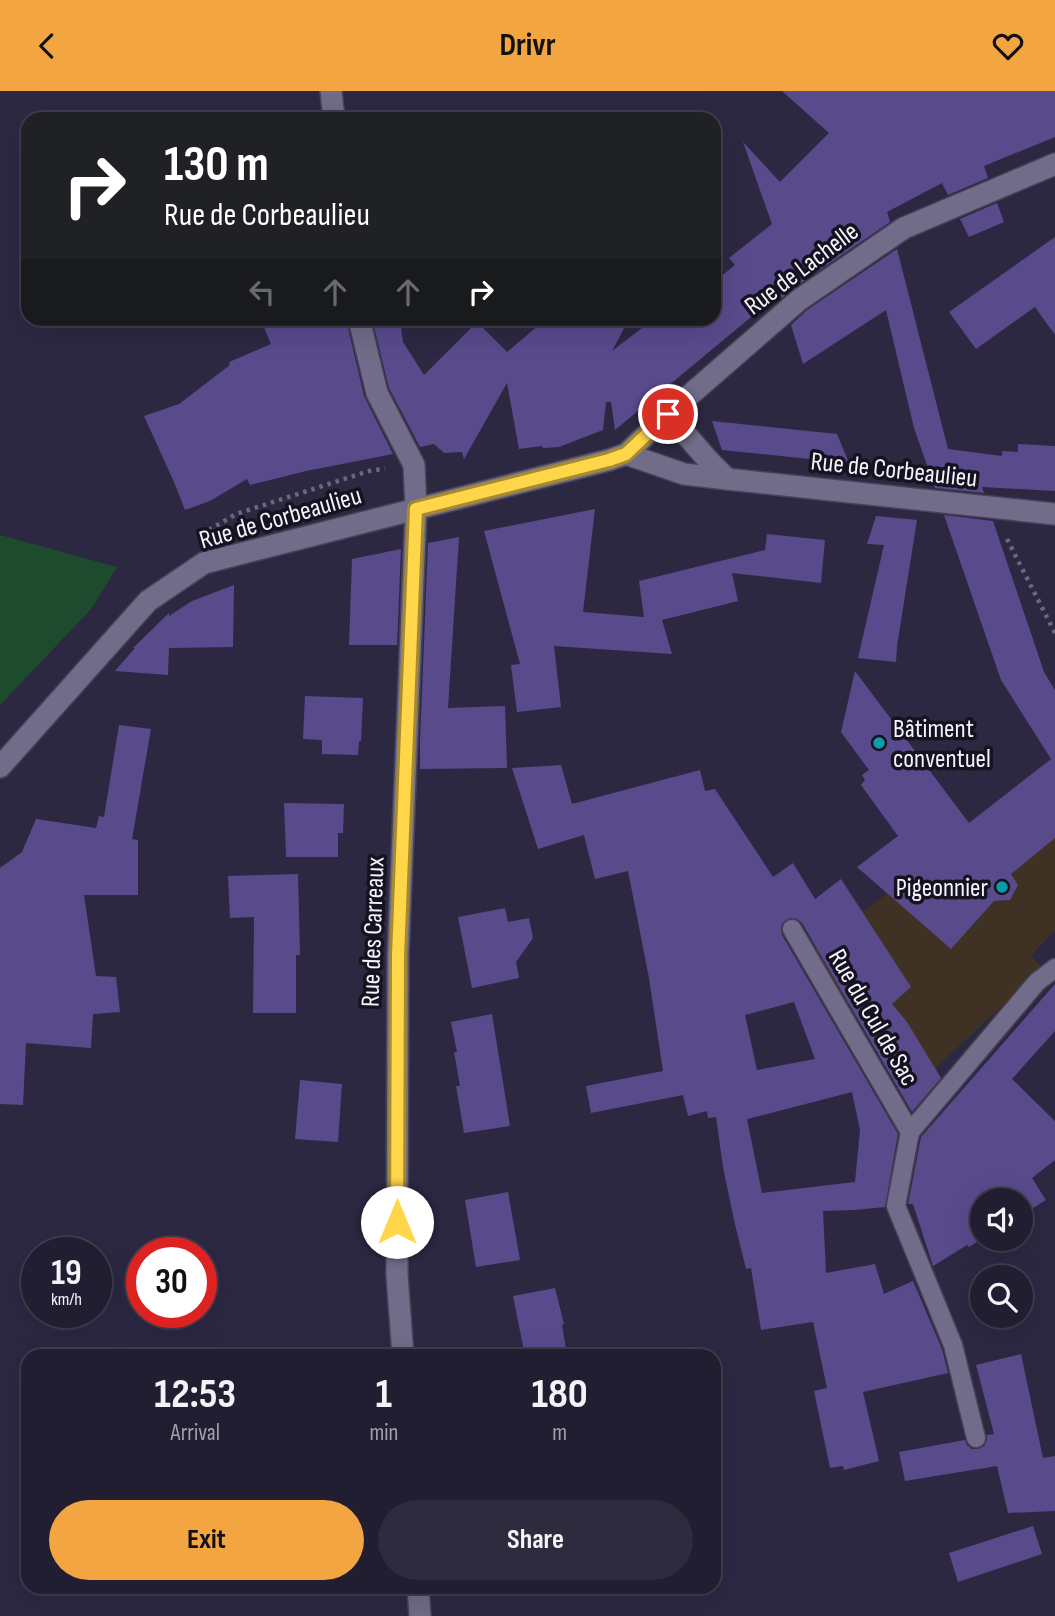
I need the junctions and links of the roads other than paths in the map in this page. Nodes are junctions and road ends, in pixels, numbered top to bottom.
1 (331, 91) edge
2 (333, 112) edge
3 (1055, 164) edge
4 (361, 326) edge
5 (668, 414) junction
6 (618, 457) junction
7 (727, 479) junction
8 (416, 509) junction
9 (1055, 515) edge
10 (0, 767) edge
11 (792, 929) dead end
12 (1055, 968) edge
13 (910, 1132) junction
14 (402, 1349) edge
15 (976, 1438) dead end
16 (418, 1594) edge
17 (420, 1616) edge

1 - 2 street
3 - 5 street, Rue de Lachelle
4 - 8 street, Rue des Carreaux
5 - 6 street, Rue de Lachelle
5 - 7 street
6 - 7 street, Rue de Corbeaulieu
6 - 8 street, Rue de Corbeaulieu
7 - 9 street, Rue de Corbeaulieu
8 - 10 street, Rue de Corbeaulieu
8 - 14 street, Rue des Carreaux
11 - 13 lane, Rue du Cul de Sac
12 - 13 lane, Rue du Cul de Sac
13 - 15 lane, Rue du Cul de Sac
16 - 17 street

